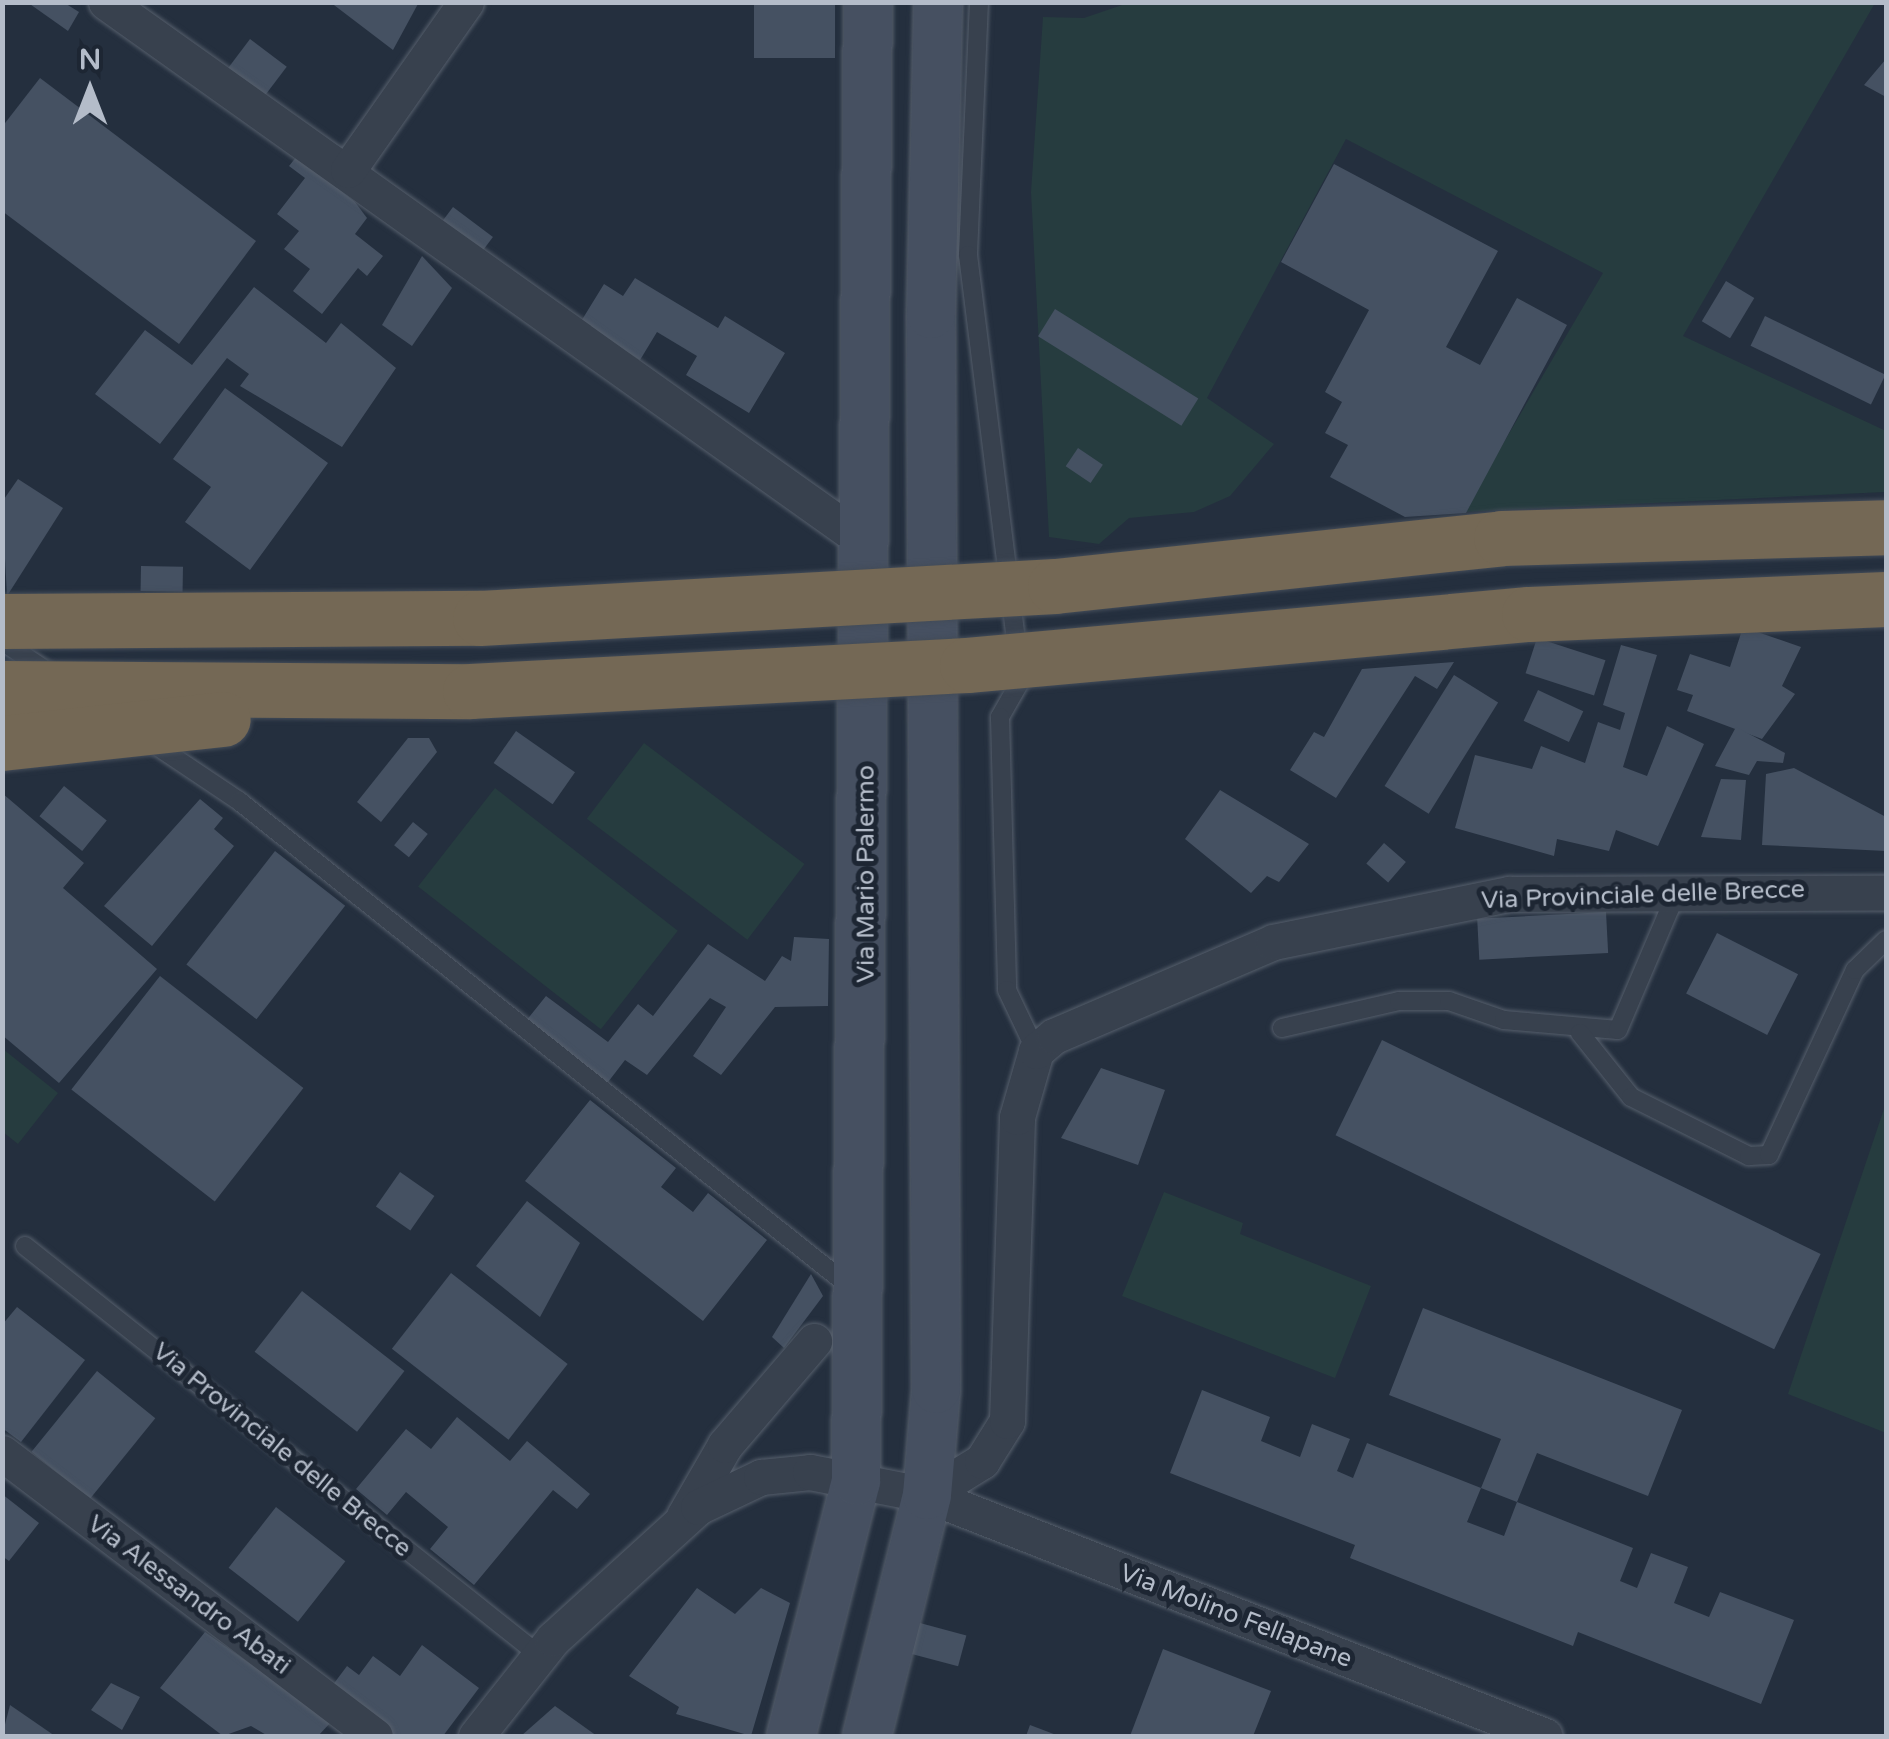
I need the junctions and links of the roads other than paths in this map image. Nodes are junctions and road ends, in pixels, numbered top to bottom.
1 (106, 2) edge
2 (466, 2) edge
3 (868, 2) edge
4 (938, 2) edge
5 (979, 2) edge
6 (348, 170) junction
7 (1886, 527) edge
8 (866, 543) junction
9 (1886, 599) edge
10 (2, 621) edge
11 (2, 641) edge
12 (2, 688) edge
13 (470, 691) junction
14 (2, 743) edge
15 (1678, 888) junction
16 (1886, 893) edge
17 (1886, 940) edge
18 (1282, 1028) dead end
19 (1580, 1033) junction
20 (1036, 1050) junction
21 (26, 1246) dead end
22 (860, 1295) junction
23 (814, 1341) dead end
24 (2, 1454) edge
25 (856, 1481) junction
26 (927, 1495) junction
27 (682, 1521) junction
28 (539, 1654) junction
29 (375, 1736) edge
30 (476, 1736) edge
31 (791, 1736) edge
32 (867, 1736) edge
33 (1545, 1736) edge

1 - 6 street
2 - 6 street
3 - 8 street, Via Mario Palermo
4 - 26 street
5 - 20 lane
6 - 8 street
7 - 10 highway, bridge
8 - 22 street, Via Mario Palermo
9 - 13 highway, bridge
11 - 22 lane
12 - 13 highway, bridge
13 - 14 highway, bridge
15 - 16 street, Via Provinciale delle Brecce
15 - 19 lane
15 - 20 street, Via Provinciale delle Brecce
17 - 19 lane
18 - 19 lane
20 - 26 street
21 - 28 lane, Via Provinciale delle Brecce
22 - 25 street, Via Mario Palermo
23 - 27 street
24 - 29 street, Via Alessandro Abati
25 - 26 street
25 - 27 street
25 - 31 street, Via Mario Palermo
26 - 32 street
26 - 33 street, Via Molino Fellapane
27 - 28 street
28 - 30 street

